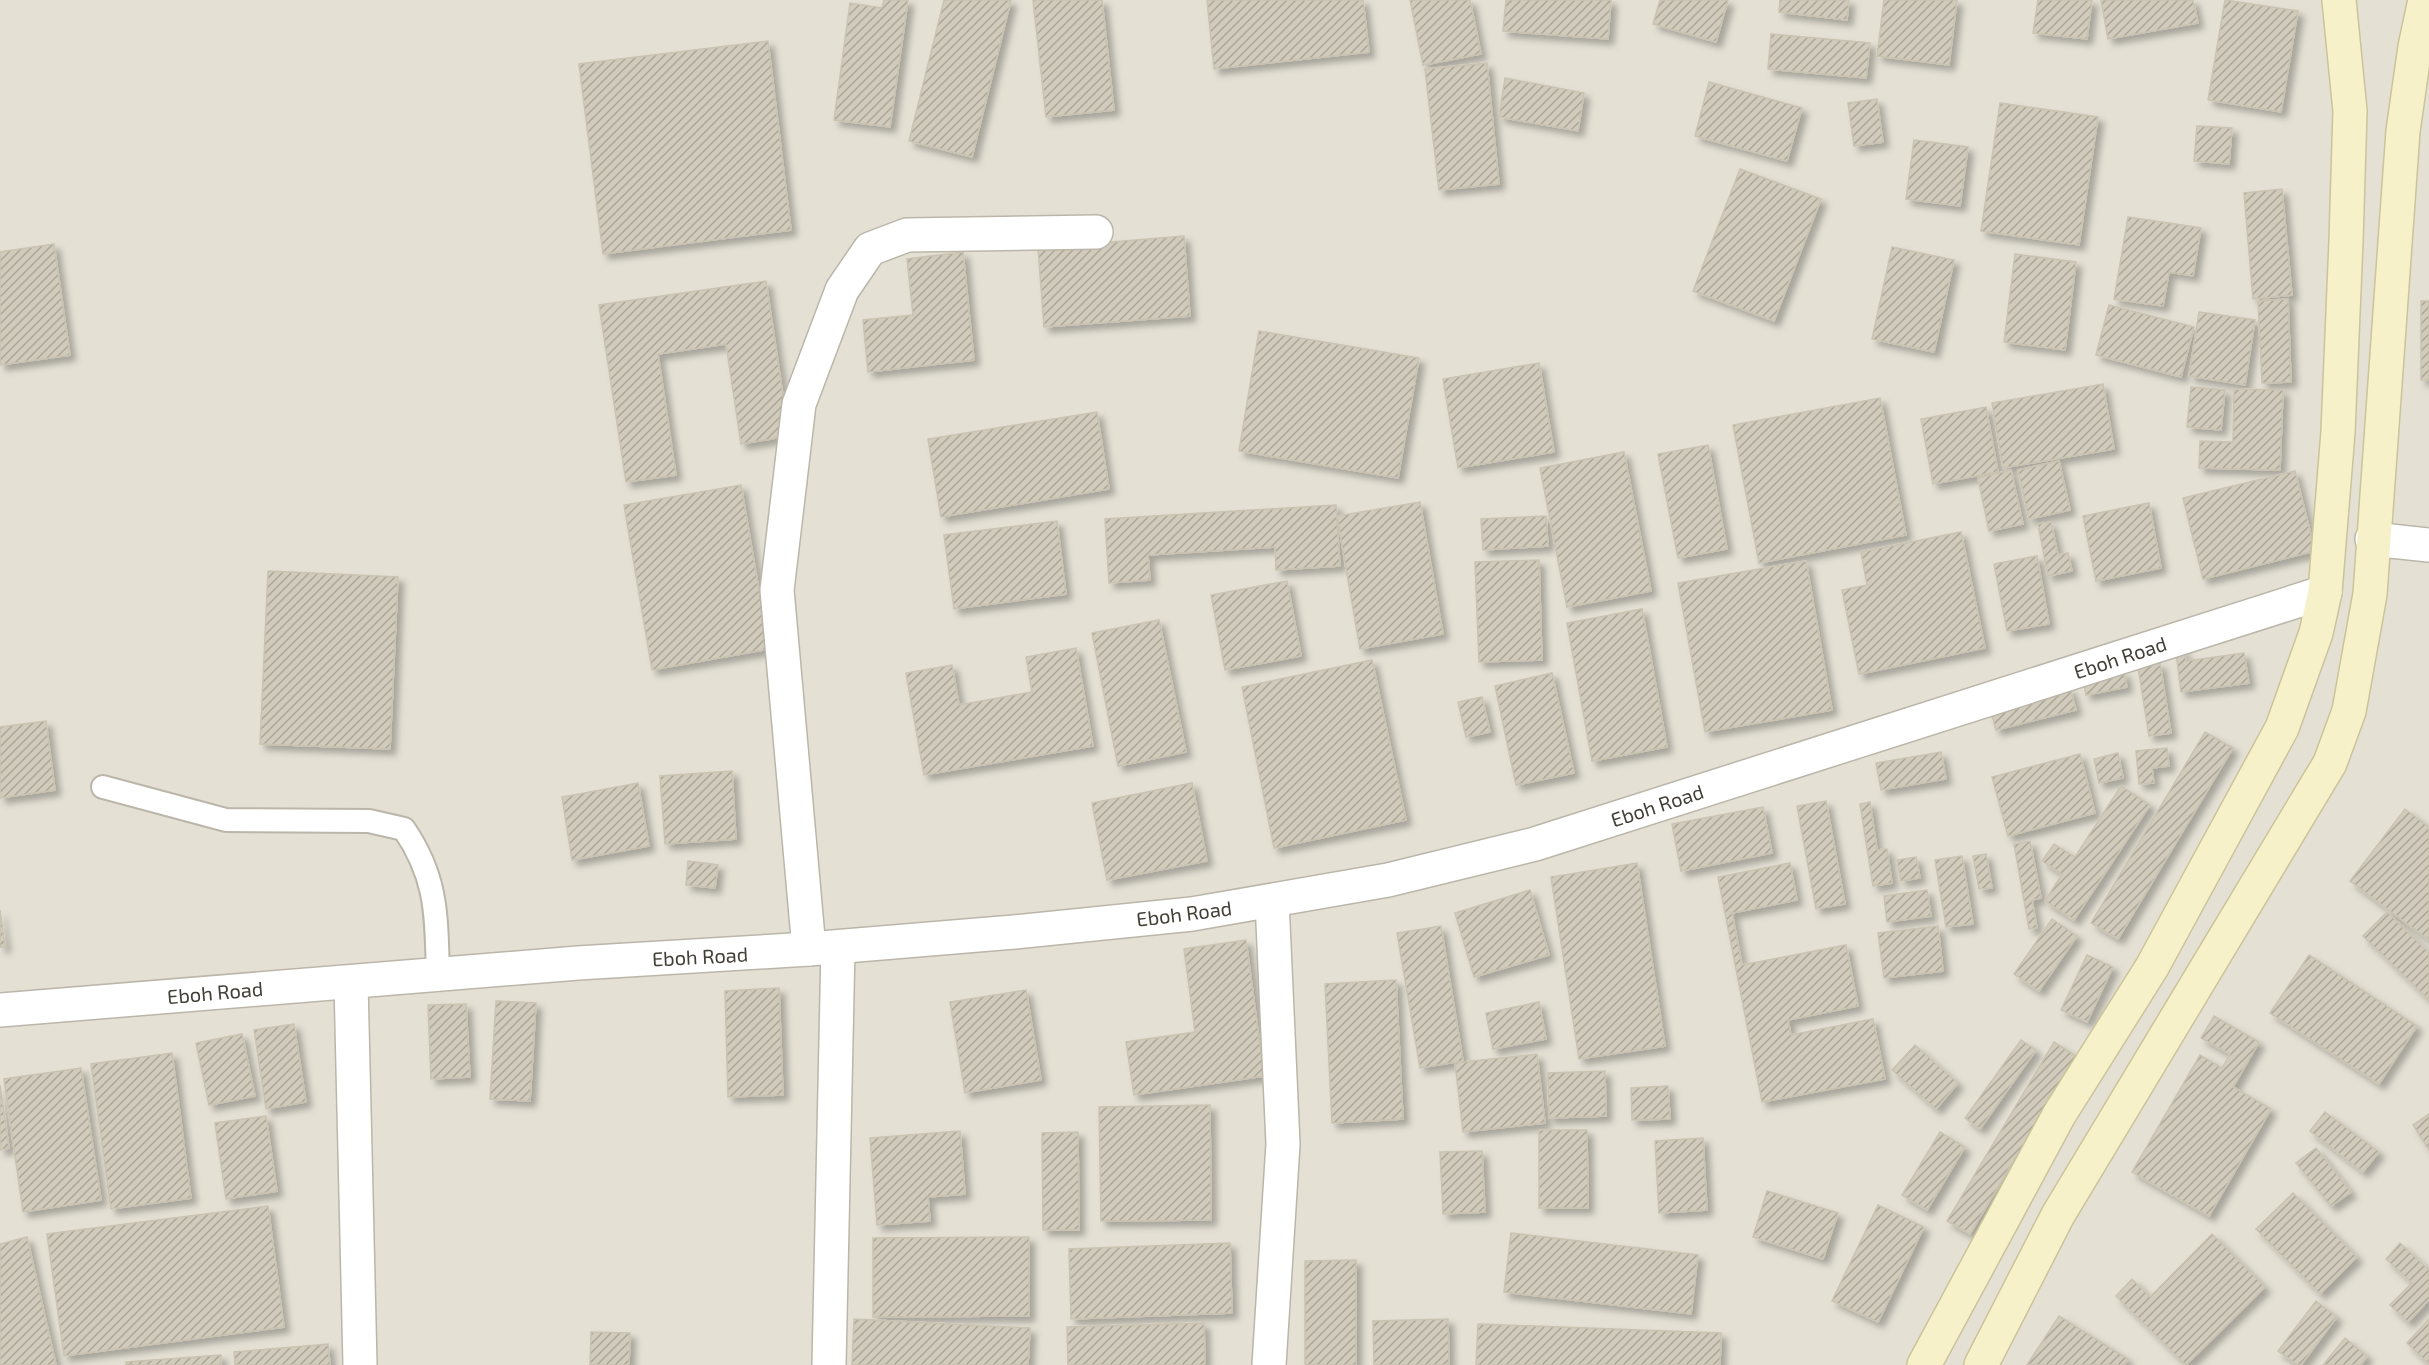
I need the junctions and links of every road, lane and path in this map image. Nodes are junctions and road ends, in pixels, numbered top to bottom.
1 (2339, 0) edge
2 (2425, 0) edge
3 (1096, 232) dead end
4 (2372, 539) junction
5 (2429, 545) edge
6 (2325, 592) junction
7 (103, 787) dead end
8 (1272, 901) junction
9 (824, 948) junction
10 (438, 974) junction
11 (351, 982) junction
12 (0, 1010) edge
13 (360, 1365) edge
14 (829, 1365) edge
15 (1269, 1365) edge
16 (1924, 1365) edge
17 (1981, 1365) edge

1 - 6 main road
2 - 4 main road
3 - 9 street
4 - 5 street
4 - 17 main road
6 - 8 street, Eboh Road
6 - 16 main road
7 - 10 lane
8 - 9 street, Eboh Road
8 - 15 street
9 - 10 street, Eboh Road
9 - 14 street
10 - 11 street, Eboh Road
11 - 12 street, Eboh Road
11 - 13 street

